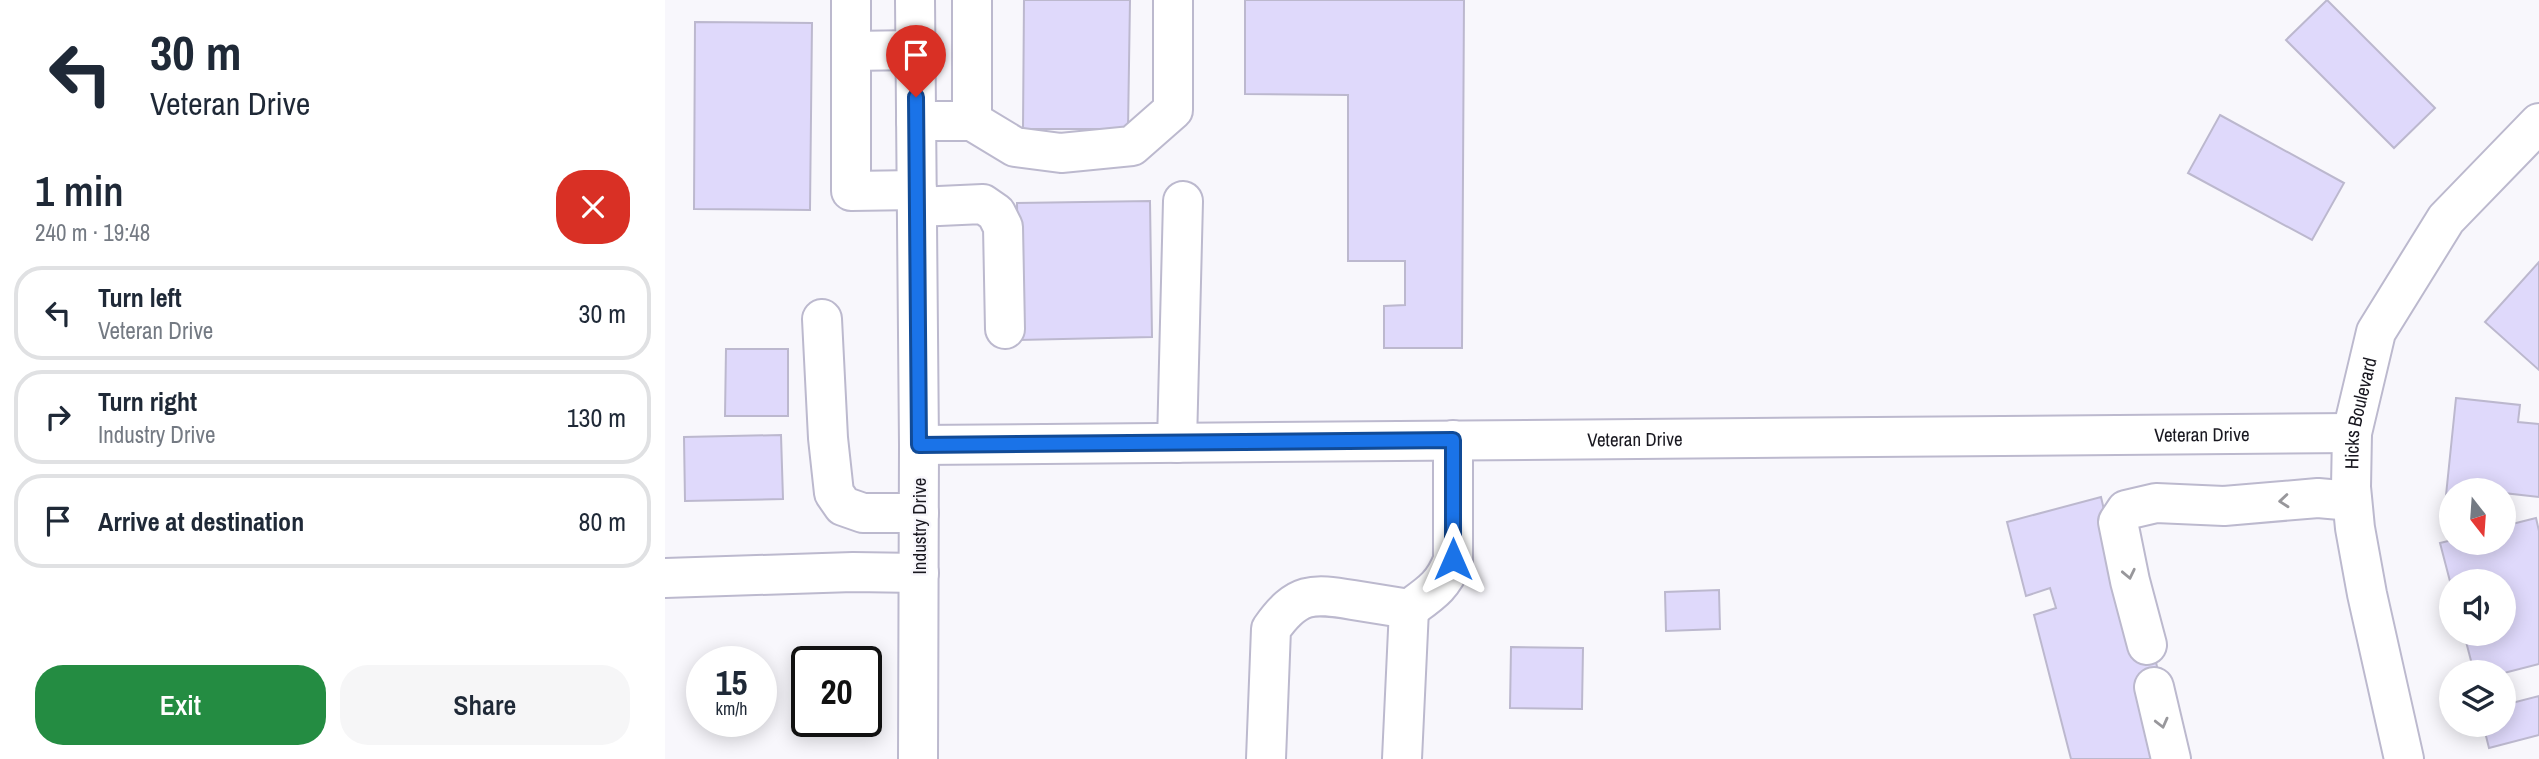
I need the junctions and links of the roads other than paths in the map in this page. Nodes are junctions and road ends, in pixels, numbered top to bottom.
1 (851, 0) edge
2 (915, 0) edge
3 (972, 0) edge
4 (1173, 0) edge
5 (916, 50) junction
6 (851, 51) junction
7 (916, 121) junction
8 (972, 121) junction
9 (2539, 123) edge
10 (917, 198) junction
11 (1183, 201) dead end
12 (822, 319) dead end
13 (1005, 329) dead end
14 (2351, 433) junction
15 (1453, 440) junction
16 (1177, 443) junction
17 (919, 445) junction
18 (2353, 501) junction
19 (919, 513) junction
20 (919, 573) junction
21 (665, 578) edge
22 (1409, 609) junction
23 (2147, 645) dead end
24 (2154, 687) dead end
25 (918, 759) edge
26 (1266, 759) edge
27 (1402, 759) edge
28 (2171, 759) edge
29 (2404, 759) edge

1 - 6 street
2 - 5 street, Industry Drive
3 - 8 street
4 - 8 street
5 - 6 street
5 - 7 street, Industry Drive
6 - 10 street
7 - 8 street
7 - 10 street, Industry Drive
9 - 14 street, Hicks Boulevard
10 - 13 street
10 - 17 street, Industry Drive
11 - 16 street
12 - 19 street
14 - 15 street, Veteran Drive
14 - 18 street, Hicks Boulevard
15 - 16 street, Veteran Drive
15 - 22 street
16 - 17 street, Veteran Drive
17 - 19 street, Industry Drive
18 -> 23 street
18 - 29 street, Hicks Boulevard
19 - 20 street, Industry Drive
20 - 21 street
20 - 25 street, Industry Drive
22 - 26 street
22 - 27 street
24 -> 28 street

